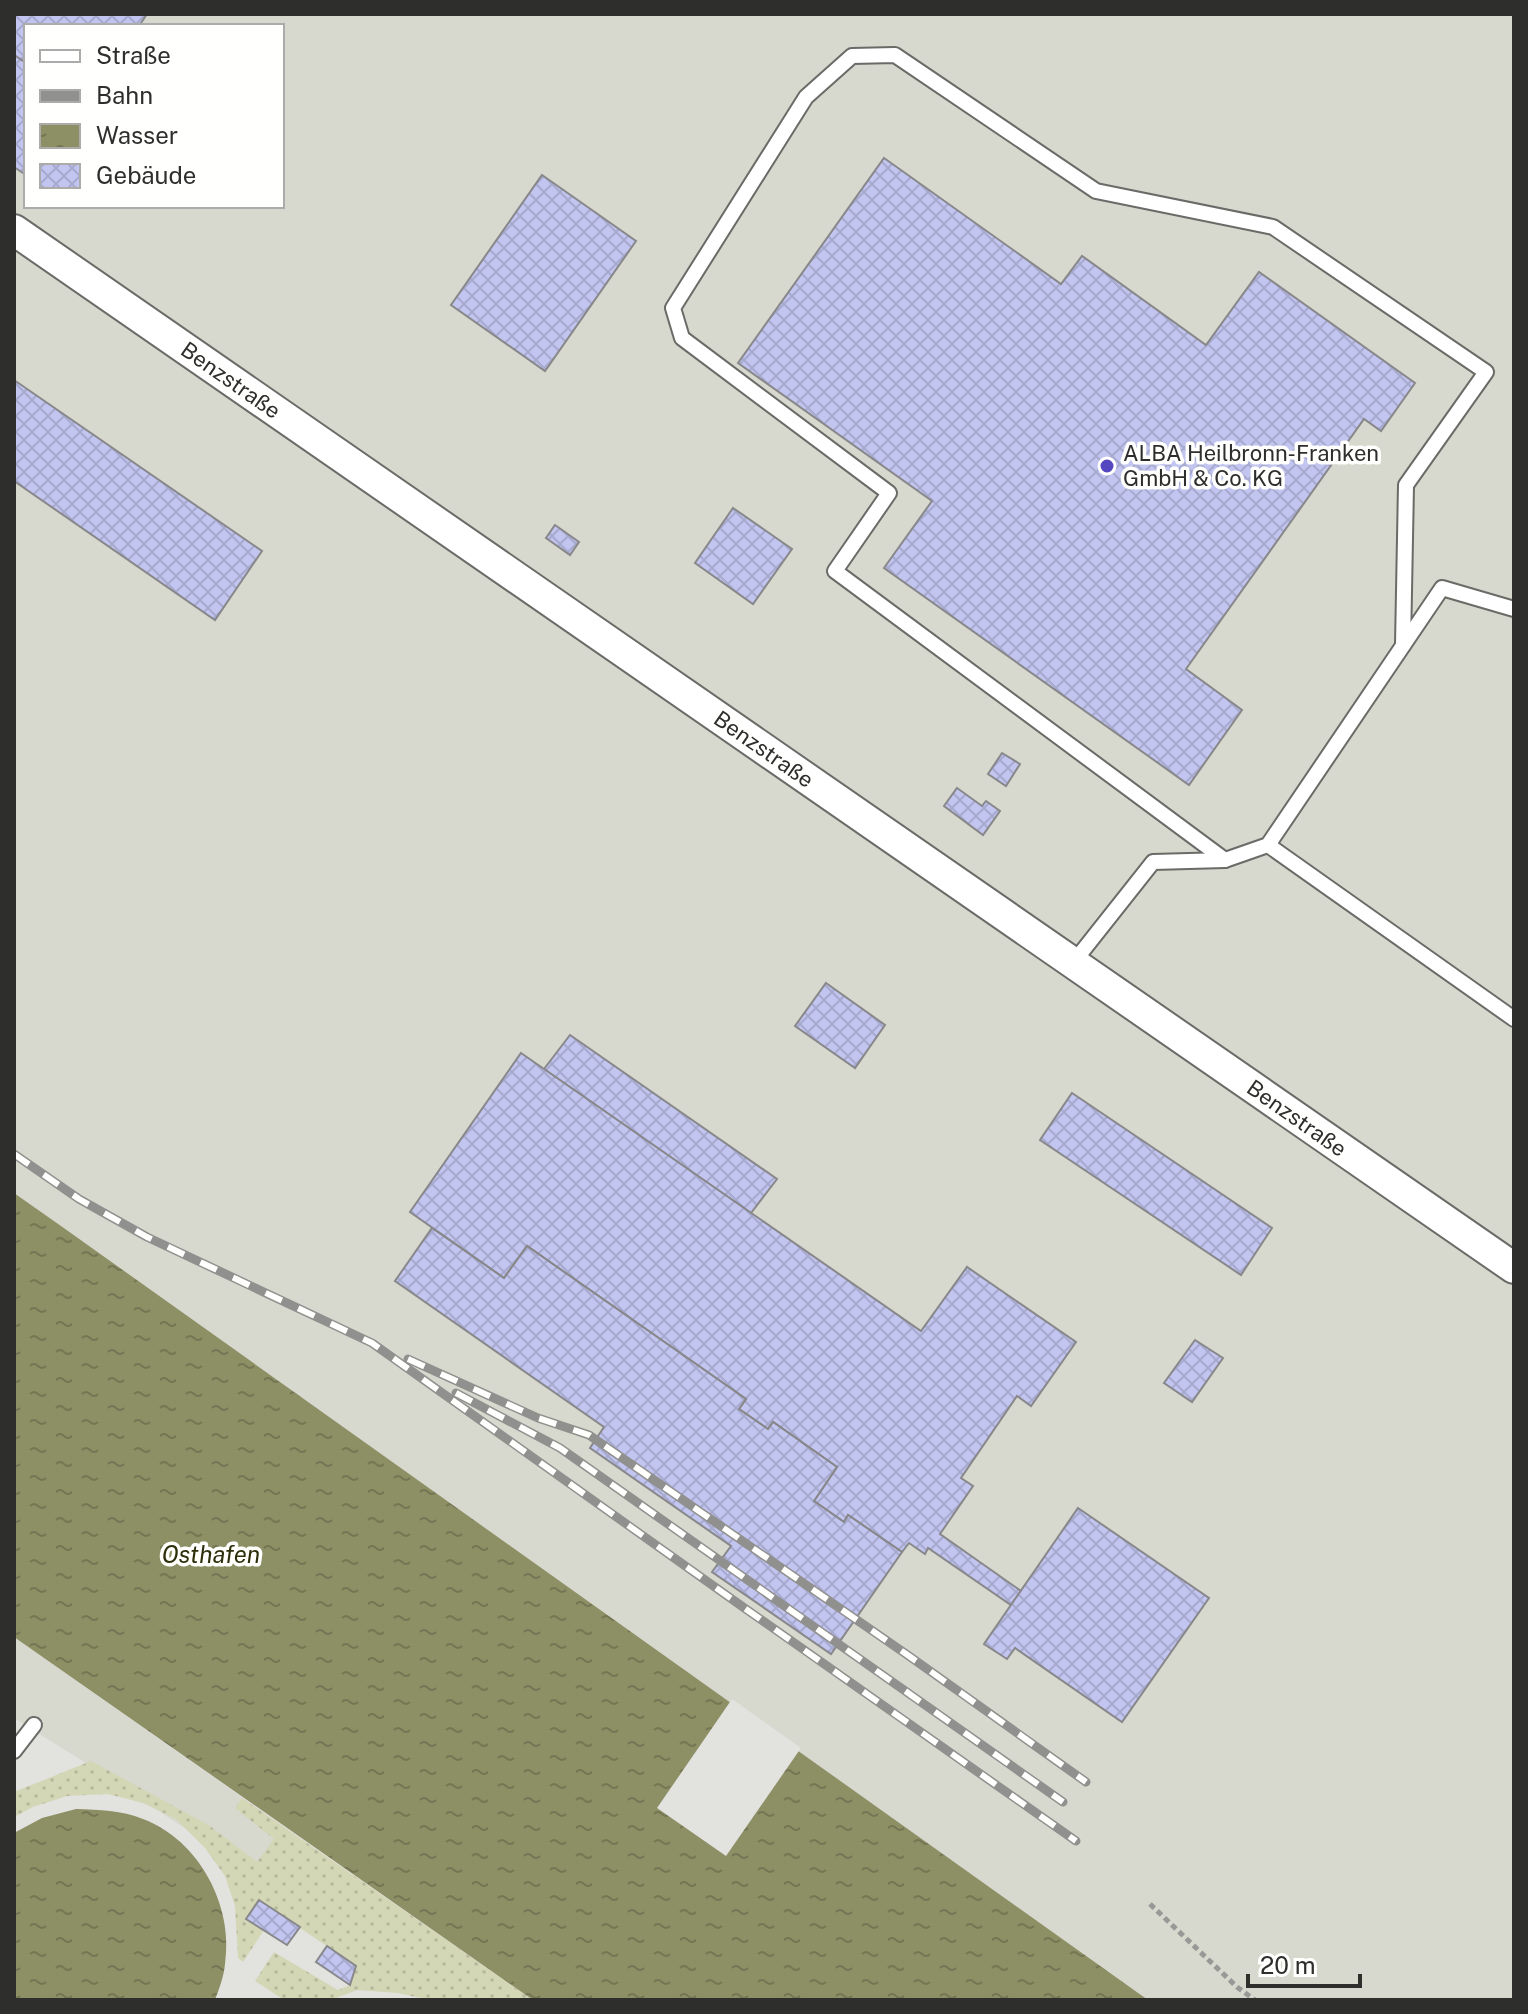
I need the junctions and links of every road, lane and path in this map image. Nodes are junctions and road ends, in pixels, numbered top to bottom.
1 (14, 230) edge
2 (1514, 609) edge
3 (1403, 645) junction
4 (1268, 845) junction
5 (1225, 860) junction
6 (1073, 963) junction
7 (1514, 1019) edge
8 (1514, 1268) edge
9 (34, 1725) dead end
10 (14, 1751) edge
11 (1150, 1904) dead end
12 (1255, 2000) edge

1 - 6 street, Benzstraße
2 - 3 lane
3 - 4 lane
3 - 5 lane
4 - 5 lane
4 - 7 lane
5 - 6 lane
6 - 8 street, Benzstraße
9 - 10 lane
11 - 12 path

